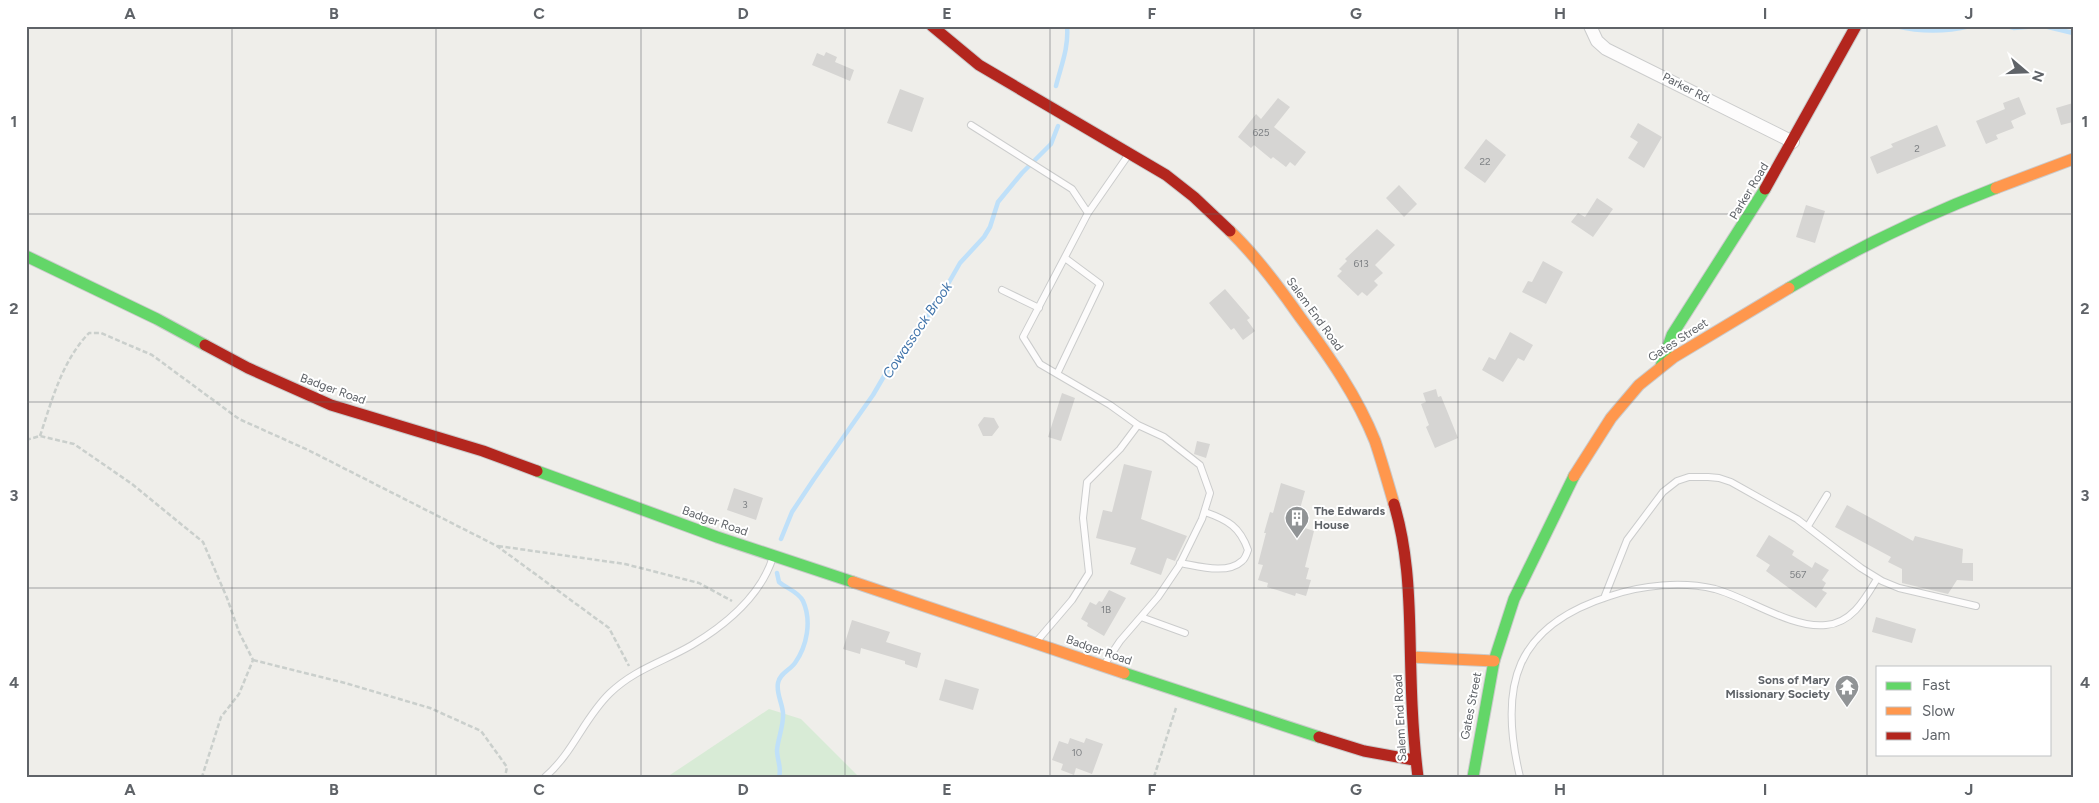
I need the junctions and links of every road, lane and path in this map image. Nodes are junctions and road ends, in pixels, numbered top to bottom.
1 (932, 26) edge
2 (1590, 26) edge
3 (1856, 26) edge
4 (971, 125) dead end
5 (1793, 142) junction
6 (1130, 152) junction
7 (2073, 159) edge
8 (1088, 213) junction
9 (26, 256) edge
10 (1065, 258) junction
11 (1002, 290) dead end
12 (1039, 308) junction
13 (1661, 366) junction
14 (1057, 374) junction
15 (1138, 425) junction
16 (40, 436) junction
17 (26, 440) edge
18 (1827, 494) dead end
19 (1205, 512) junction
20 (1808, 526) junction
21 (497, 546) junction
22 (774, 556) junction
23 (1180, 563) junction
24 (1877, 579) junction
25 (1604, 598) junction
26 (742, 606) junction
27 (1976, 606) dead end
28 (1140, 617) junction
29 (1185, 633) dead end
30 (1036, 643) junction
31 (1411, 657) junction
32 (253, 660) junction
33 (1494, 661) junction
34 (1103, 666) junction
35 (633, 674) junction
36 (1180, 692) junction
37 (1477, 751) junction
38 (1414, 760) junction
39 (202, 777) edge
40 (505, 777) edge
41 (545, 777) edge
42 (1154, 777) edge
43 (1418, 777) edge
44 (1467, 777) edge
45 (1473, 777) edge
46 (1520, 777) edge

1 - 6 street, Salem End Road
2 - 5 street, Parker Rd.
3 - 5 street, Parker Road
4 - 8 lane
5 - 13 street, Parker Road
6 - 8 lane
6 - 31 street, Salem End Road
7 - 13 street, Gates Street
8 - 10 lane
9 - 22 street, Badger Road
10 - 12 lane
10 - 14 lane
11 - 12 lane
12 - 14 lane
13 - 33 street, Gates Street
14 - 15 lane
15 - 19 lane
15 - 30 lane
16 - 17 path
16 - 21 path
16 - 32 path
18 - 20 lane
19 - 23 lane
19 - 23 lane
20 - 24 lane
20 - 25 lane
21 - 26 path
21 - 35 path
22 - 26 lane
22 - 30 street, Badger Road
23 - 28 lane
24 - 25 lane
24 - 27 lane
25 - 46 lane
26 - 35 lane
28 - 29 lane
28 - 34 lane
30 - 34 street, Badger Road
31 - 33 street
31 - 38 street, Salem End Road
32 - 39 path
32 - 40 path
33 - 37 street, Gates Street
34 - 36 street, Badger Road
35 - 41 lane
36 - 38 street, Badger Road
36 - 42 path
37 - 44 street, Gates Street
37 - 45 street, Gates Street
38 - 43 street, Salem End Road

